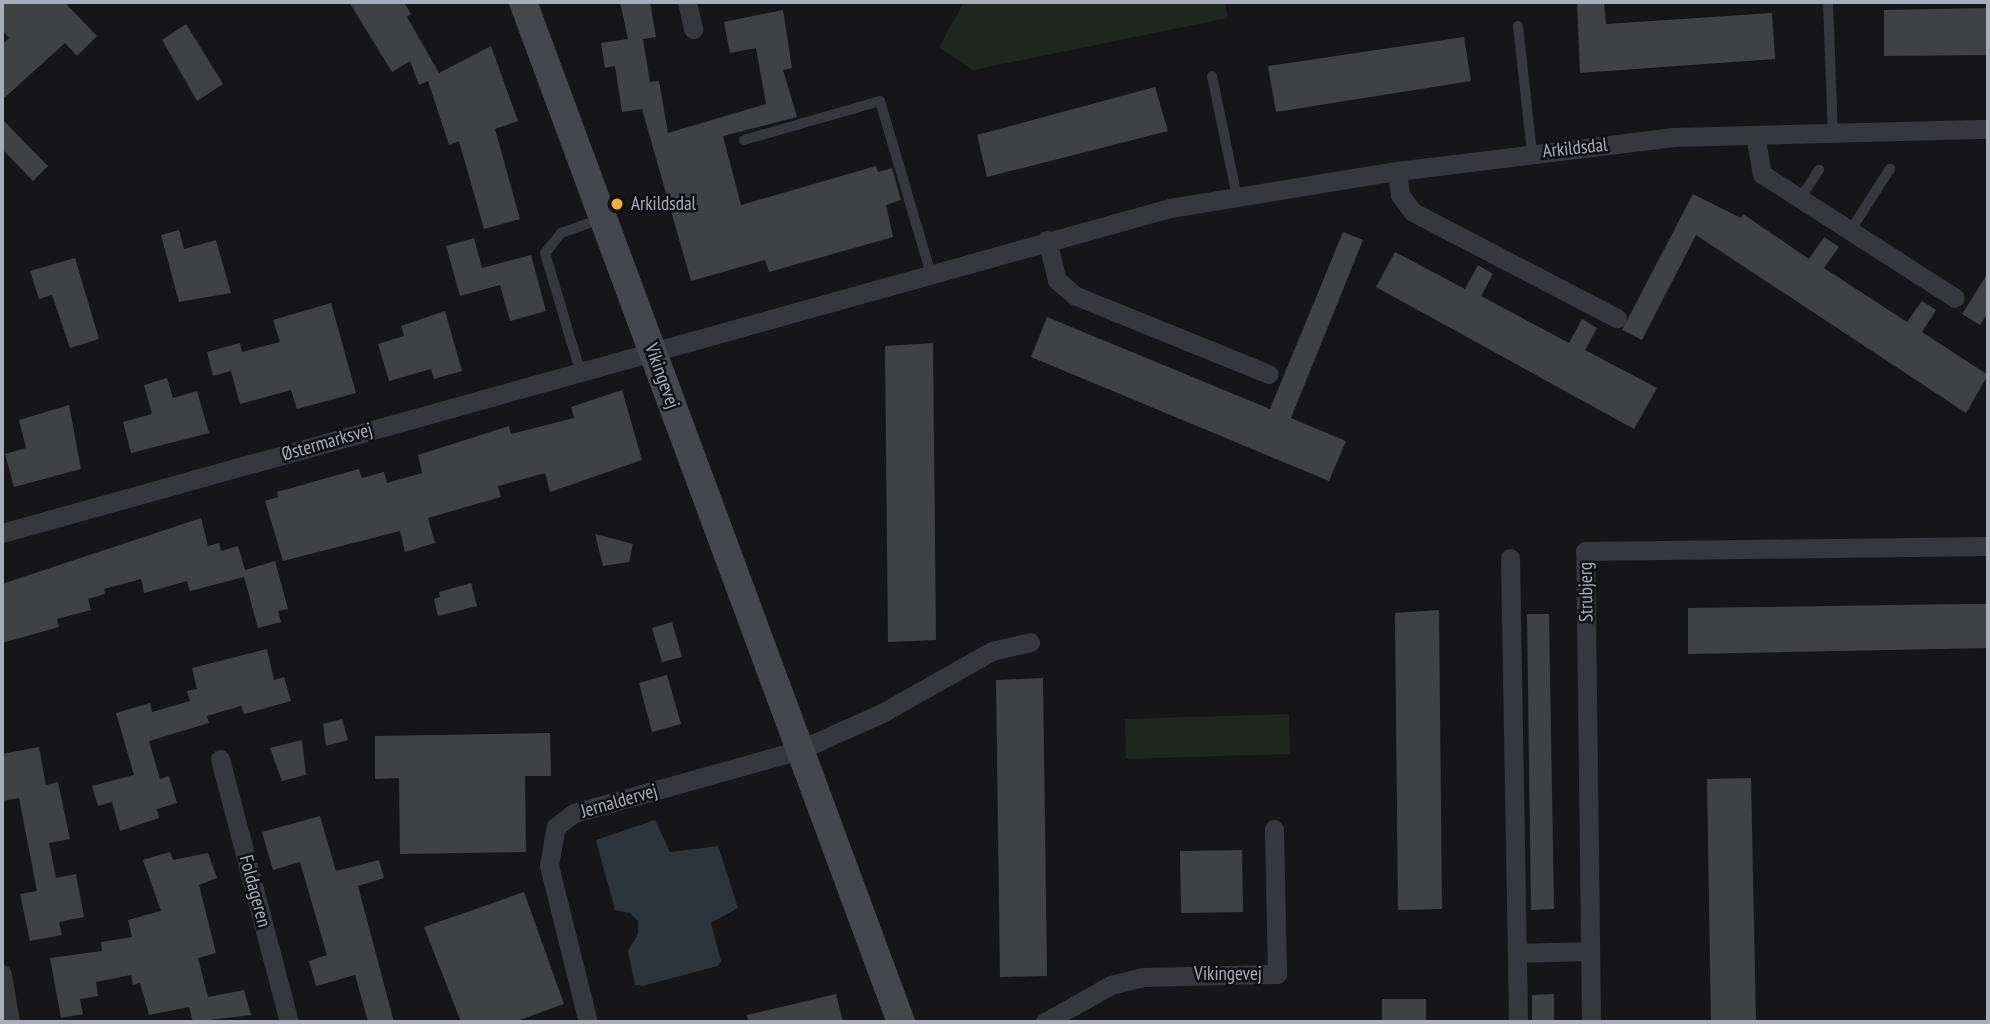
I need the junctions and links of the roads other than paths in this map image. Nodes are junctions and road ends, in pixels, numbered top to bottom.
1 (523, 2) edge
2 (687, 2) edge
3 (1828, 4) dead end
4 (1518, 26) dead end
5 (693, 29) dead end
6 (1212, 76) dead end
7 (1988, 128) edge
8 (1833, 133) junction
9 (1755, 135) junction
10 (744, 140) dead end
11 (1532, 152) junction
12 (1889, 169) dead end
13 (1819, 170) dead end
14 (1397, 172) junction
15 (1237, 197) junction
16 (1800, 199) junction
17 (604, 217) junction
18 (1850, 231) junction
19 (1047, 240) junction
20 (930, 271) junction
21 (1955, 298) dead end
22 (1617, 318) dead end
23 (653, 351) junction
24 (580, 371) junction
25 (1269, 374) dead end
26 (2, 533) edge
27 (1988, 546) edge
28 (1510, 558) dead end
29 (1030, 642) dead end
30 (799, 750) junction
31 (220, 759) dead end
32 (1274, 829) dead end
33 (1591, 951) junction
34 (1517, 953) junction
35 (2, 974) edge
36 (10, 1022) edge
37 (289, 1022) edge
38 (588, 1022) edge
39 (901, 1022) edge
40 (1045, 1022) edge
41 (1518, 1022) edge
42 (1591, 1022) edge

1 - 17 street, Vikingevej
2 - 5 street
3 - 8 lane
4 - 11 lane
6 - 15 lane
7 - 8 street, Arkildsdal
8 - 9 street, Arkildsdal
9 - 11 street, Arkildsdal
9 - 16 street
10 - 20 lane
11 - 14 street, Arkildsdal
12 - 18 lane
13 - 16 lane
14 - 15 street, Arkildsdal
14 - 22 street
15 - 19 street, Arkildsdal
16 - 18 street
17 - 23 street, Vikingevej
17 - 24 lane
18 - 21 street
19 - 20 street, Arkildsdal
19 - 25 street
20 - 23 street, Arkildsdal
23 - 24 street, Østermarksvej
23 - 30 street, Vikingevej
24 - 26 street, Østermarksvej
27 - 33 street, Strubjerg
28 - 34 street
29 - 30 street
30 - 38 street, Jernaldervej
30 - 39 street, Vikingevej
31 - 37 street, Foldageren
32 - 40 street, Vikingevej
33 - 34 street
33 - 42 street, Strubjerg
34 - 41 street
35 - 36 street

